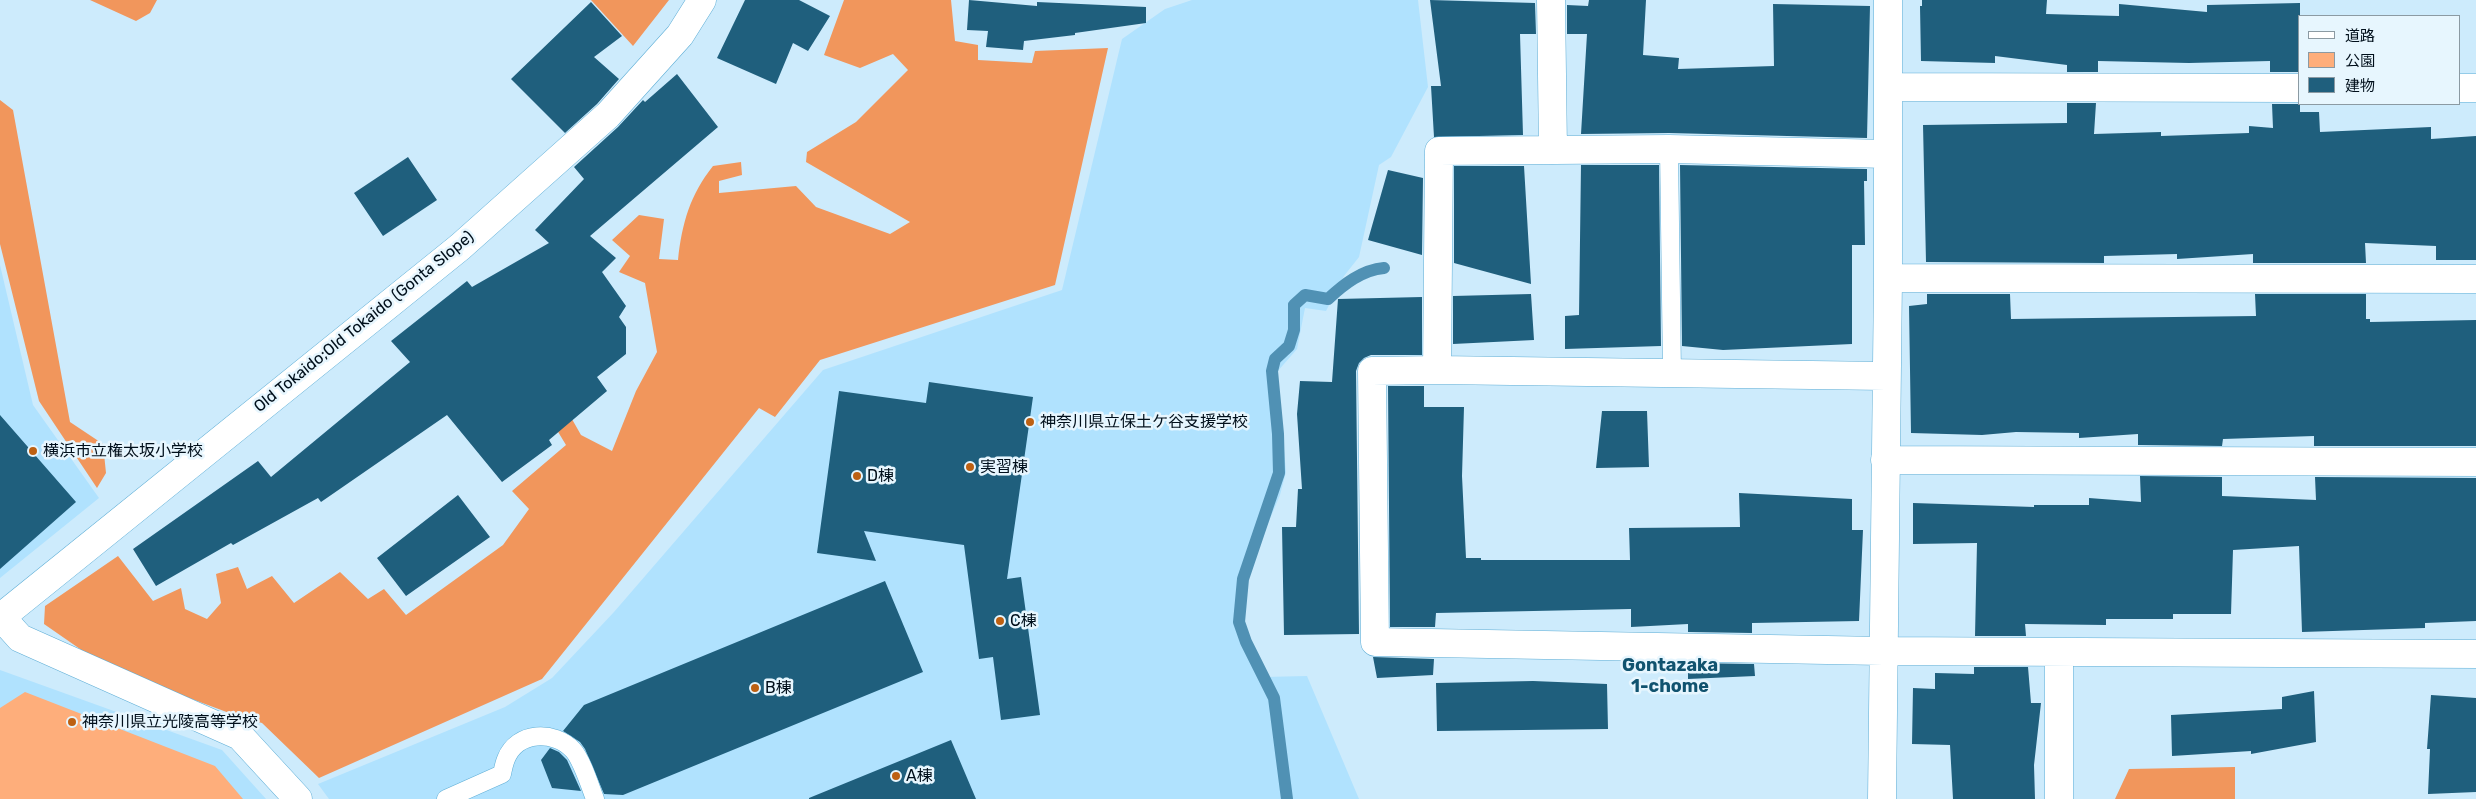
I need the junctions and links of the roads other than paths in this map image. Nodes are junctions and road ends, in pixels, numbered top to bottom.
1 (702, 0) edge
2 (1552, 0) edge
3 (1888, 0) edge
4 (1888, 87) junction
5 (2298, 88) edge
6 (2461, 88) edge
7 (2476, 88) edge
8 (1669, 149) junction
9 (1553, 150) junction
10 (1888, 154) junction
11 (1888, 278) junction
12 (2476, 279) edge
13 (1437, 370) junction
14 (1672, 373) junction
15 (1886, 376) junction
16 (1884, 460) junction
17 (2476, 462) edge
18 (0, 617) edge
19 (1883, 651) junction
20 (2059, 652) junction
21 (2476, 654) edge
22 (298, 799) edge
23 (446, 799) edge
24 (595, 799) edge
25 (1882, 799) edge
26 (2059, 799) edge

1 - 18 street, Old Tokaido;Old Tokaido (Gonta Slope)
2 - 9 street
3 - 4 street
4 - 5 street
4 - 10 street
6 - 7 street
8 - 9 street
8 - 10 street
8 - 14 lane
9 - 13 street
10 - 11 street
11 - 12 street
11 - 15 street
13 - 14 street
13 - 19 street
14 - 15 street
15 - 16 street
16 - 17 street
16 - 19 street
18 - 22 street
19 - 20 street
19 - 25 street
20 - 21 street
20 - 26 street
23 - 24 lane

